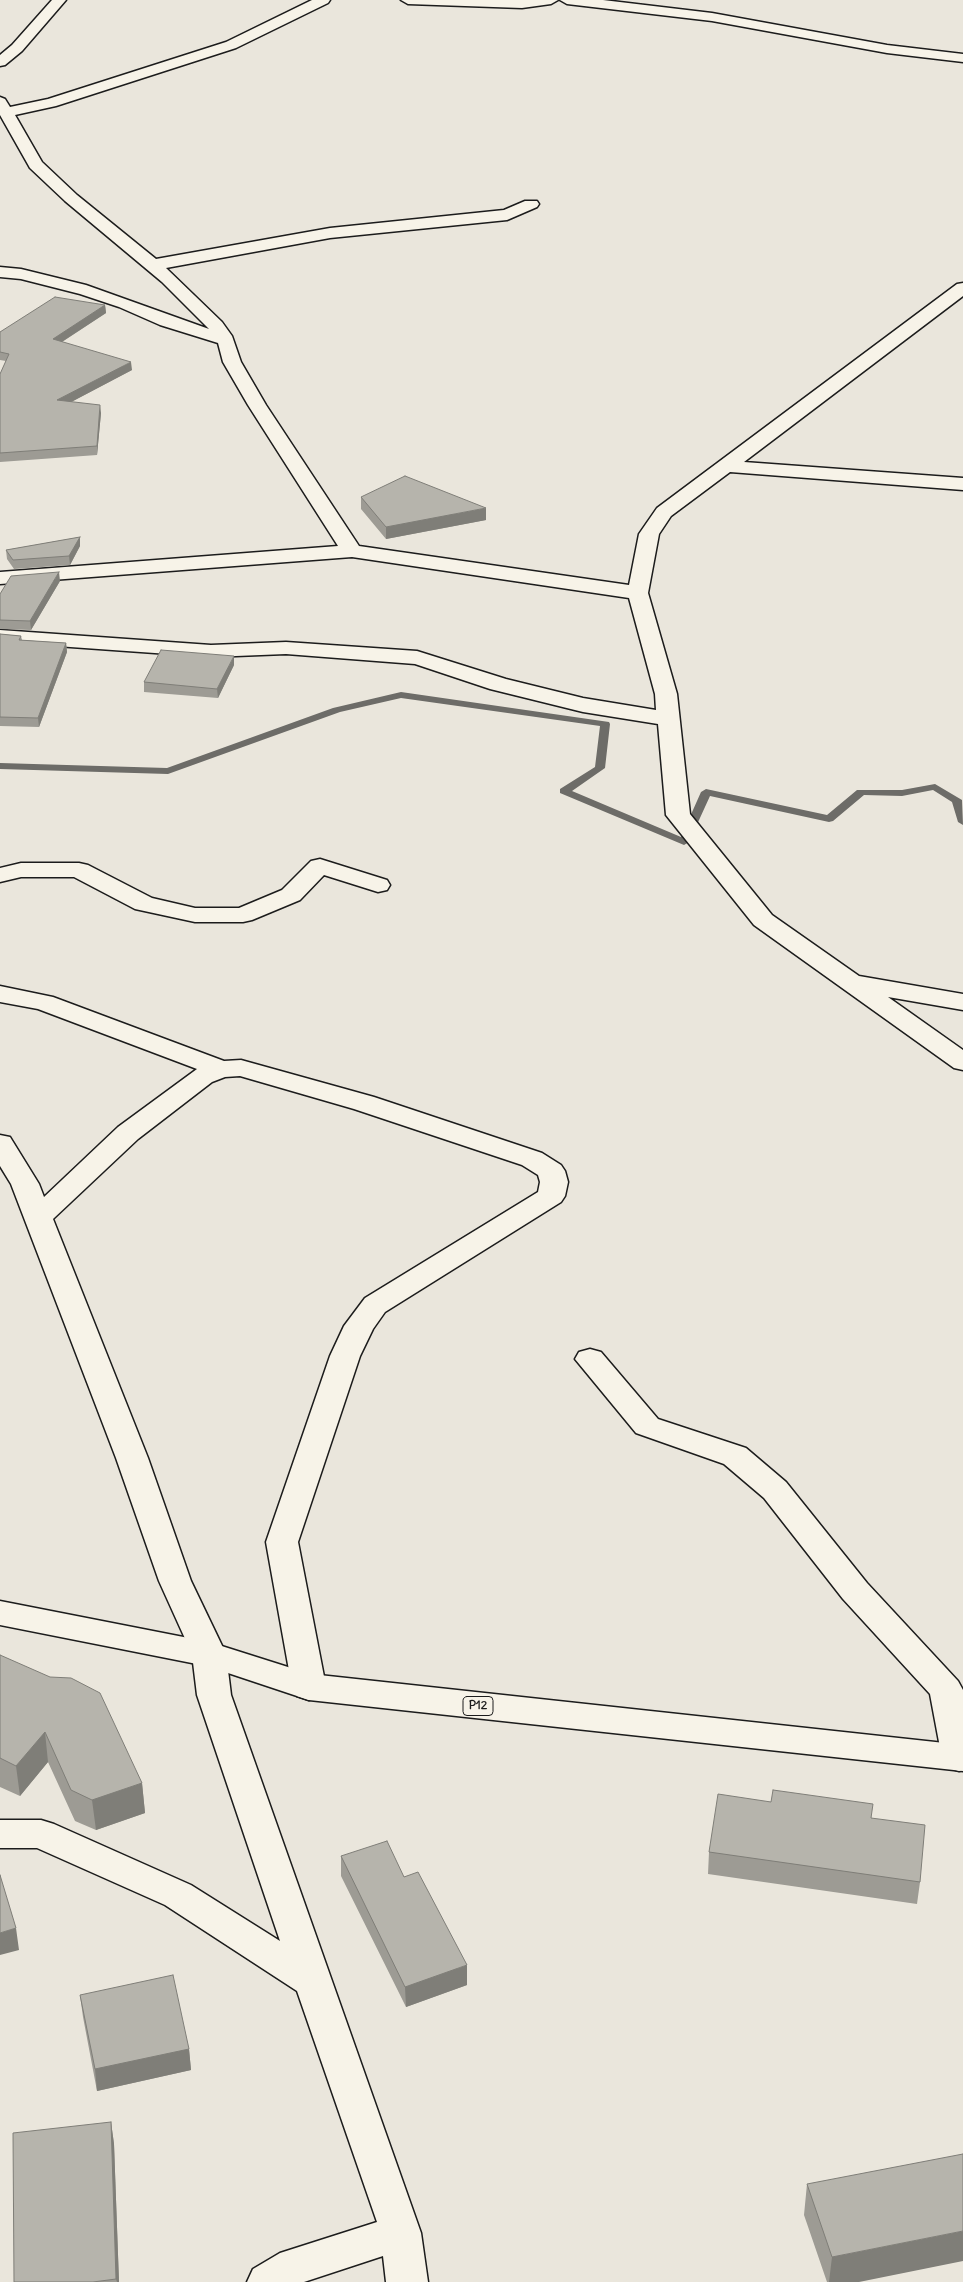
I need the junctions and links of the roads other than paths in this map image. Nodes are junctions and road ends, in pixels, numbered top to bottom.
1 (59, 0) edge
2 (323, 0) edge
3 (408, 0) edge
4 (550, 0) edge
5 (566, 0) edge
6 (963, 58) edge
7 (0, 62) edge
8 (3, 107) edge
9 (531, 204) dead end
10 (153, 265) junction
11 (0, 272) edge
12 (963, 288) edge
13 (226, 340) junction
14 (726, 466) junction
15 (963, 484) edge
16 (352, 551) junction
17 (0, 578) edge
18 (638, 593) junction
19 (0, 636) edge
20 (668, 719) junction
21 (0, 875) edge
22 (378, 885) dead end
23 (850, 982) junction
24 (0, 994) edge
25 (963, 1002) edge
26 (963, 1062) edge
27 (222, 1069) junction
28 (0, 1143) edge
29 (38, 1218) junction
30 (590, 1359) dead end
31 (0, 1613) edge
32 (208, 1654) junction
33 (309, 1687) junction
34 (961, 1758) edge
35 (0, 1834) edge
36 (312, 1981) junction
37 (401, 2234) junction
38 (268, 2282) edge
39 (407, 2282) edge

1 - 7 street
2 - 8 street
3 - 4 street
5 - 6 street
8 - 10 street
9 - 10 street
10 - 13 street
11 - 13 street
12 - 14 street
13 - 16 street
14 - 15 street
14 - 18 street
16 - 17 street
16 - 18 street
18 - 20 street
19 - 20 street
20 - 23 street
21 - 22 street
23 - 25 street
23 - 26 street
24 - 27 street
27 - 29 street
27 - 33 street
28 - 29 street
29 - 32 street
30 - 34 street
31 - 32 street, P12
32 - 33 street, P12
32 - 36 street
33 - 34 street, P12
35 - 36 street
36 - 37 street
37 - 38 street
37 - 39 street

